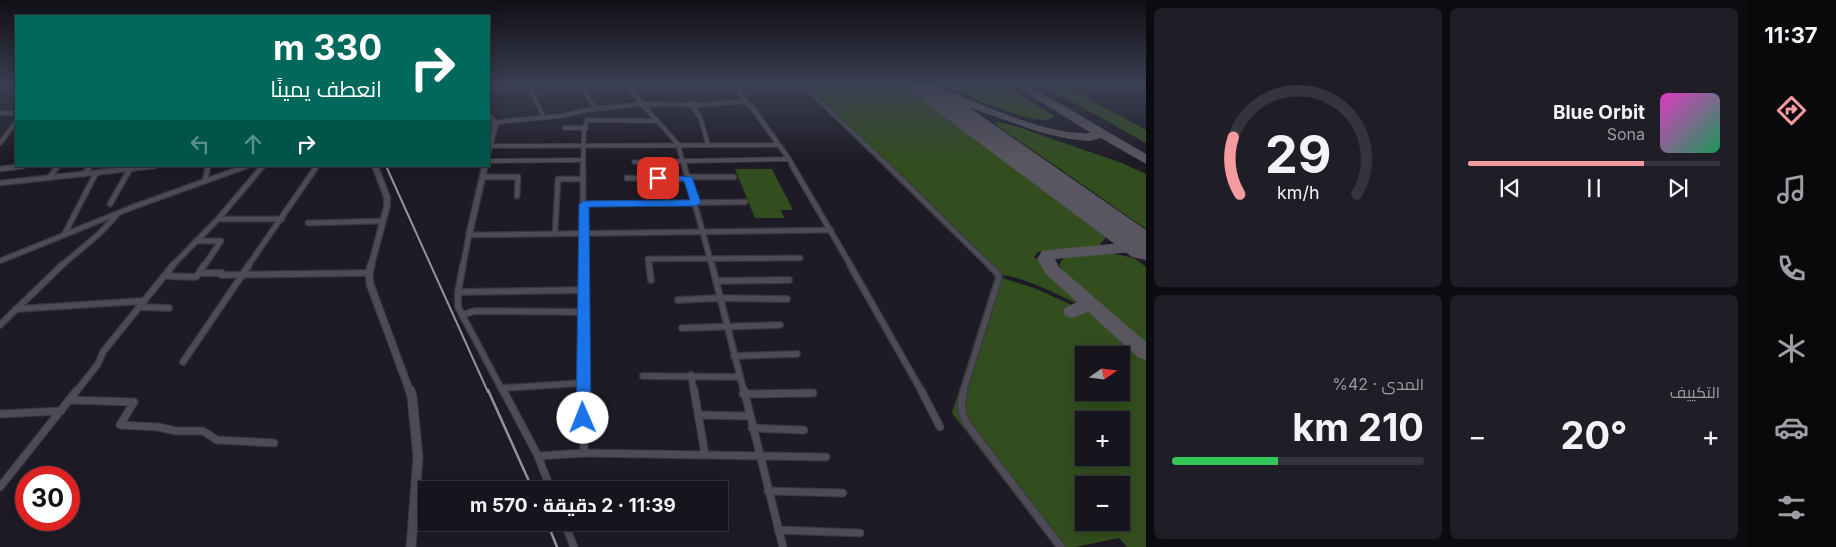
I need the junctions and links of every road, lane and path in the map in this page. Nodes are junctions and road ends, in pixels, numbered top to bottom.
1 (541, 111) edge
2 (590, 111) edge
3 (648, 111) edge
4 (695, 111) edge
5 (754, 111) edge
6 (829, 111) edge
7 (0, 113) edge
8 (15, 113) edge
9 (490, 115) edge
10 (544, 118) junction
11 (656, 120) junction
12 (15, 123) edge
13 (496, 123) junction
14 (490, 125) edge
15 (564, 128) dead end
16 (586, 128) junction
17 (0, 142) edge
18 (678, 144) junction
19 (708, 144) junction
20 (490, 145) edge
21 (584, 145) junction
22 (778, 145) junction
23 (490, 149) edge
24 (789, 159) junction
25 (583, 160) junction
26 (490, 161) edge
27 (634, 162) dead end
28 (683, 162) junction
29 (16, 167) edge
30 (57, 167) edge
31 (89, 167) edge
32 (138, 167) edge
33 (208, 167) edge
34 (244, 167) edge
35 (262, 167) edge
36 (316, 167) edge
37 (375, 167) edge
38 (485, 167) edge
39 (0, 169) edge
40 (130, 169) junction
41 (96, 173) junction
42 (84, 174) junction
43 (482, 177) junction
44 (734, 177) dead end
45 (49, 178) junction
46 (627, 178) dead end
47 (688, 178) junction
48 (583, 179) junction
49 (206, 181) junction
50 (0, 183) edge
51 (518, 196) dead end
52 (744, 202) dead end
53 (696, 203) junction
54 (110, 204) dead end
55 (584, 204) junction
56 (117, 214) junction
57 (218, 219) junction
58 (282, 219) junction
59 (383, 221) junction
60 (308, 222) dead end
61 (831, 230) junction
62 (555, 233) junction
63 (584, 233) junction
64 (702, 233) junction
65 (468, 234) junction
66 (64, 236) junction
67 (196, 241) junction
68 (708, 258) junction
69 (800, 258) dead end
70 (0, 260) edge
71 (199, 273) junction
72 (369, 273) junction
73 (242, 274) junction
74 (165, 276) junction
75 (651, 280) dead end
76 (789, 280) dead end
77 (716, 281) junction
78 (582, 290) junction
79 (458, 292) junction
80 (720, 298) junction
81 (678, 300) dead end
82 (788, 300) dead end
83 (142, 304) junction
84 (169, 308) dead end
85 (16, 309) junction
86 (583, 312) junction
87 (462, 315) junction
88 (0, 325) edge
89 (780, 326) dead end
90 (682, 328) dead end
91 (727, 328) junction
92 (797, 354) dead end
93 (734, 356) junction
94 (183, 362) dead end
95 (691, 375) junction
96 (643, 376) dead end
97 (739, 376) junction
98 (583, 383) junction
99 (503, 388) junction
100 (813, 392) dead end
101 (743, 394) junction
102 (69, 400) junction
103 (61, 411) junction
104 (0, 414) edge
105 (698, 415) junction
106 (749, 416) junction
107 (940, 426) dead end
108 (752, 428) junction
109 (804, 430) dead end
110 (274, 443) dead end
111 (584, 453) junction
112 (705, 454) junction
113 (758, 455) junction
114 (538, 456) junction
115 (826, 457) dead end
116 (548, 481) edge
117 (0, 487) edge
118 (768, 491) junction
119 (843, 493) dead end
120 (778, 530) junction
121 (568, 531) edge
122 (860, 533) dead end
123 (411, 547) edge
124 (574, 547) edge
125 (783, 547) edge
126 (1061, 547) edge

1 - 10 street
2 - 10 street
3 - 11 street
4 - 19 street
5 - 22 street
6 - 126 street
7 - 8 street
9 - 13 street
10 - 13 street
11 - 16 street
11 - 18 street
12 - 17 street
13 - 14 street
13 - 20 street
15 - 16 street
16 - 21 street
18 - 19 street
18 - 21 street
18 - 28 street
19 - 22 street
21 - 23 street
21 - 25 street
22 - 24 street
24 - 28 street
24 - 61 street
25 - 26 street
25 - 48 street
27 - 28 street
28 - 47 street
29 - 39 street
30 - 45 street
31 - 42 street
32 - 40 street
33 - 49 street
34 - 49 street
35 - 57 street
36 - 58 street
37 - 59 street
38 - 43 street
40 - 41 street
40 - 54 street
41 - 42 street
41 - 66 street
42 - 45 street
43 - 51 street
43 - 65 street
44 - 47 street
45 - 50 street
46 - 47 street
47 - 53 street
48 - 55 street
48 - 62 street
49 - 56 street
52 - 53 street
53 - 55 street
53 - 64 street
55 - 63 street
56 - 66 street
56 - 85 street
57 - 58 street
57 - 67 street
58 - 73 street
59 - 60 street
59 - 72 street
61 - 64 street
61 - 107 street
62 - 63 street
62 - 65 street
63 - 64 street
63 - 78 street
64 - 68 street
65 - 79 street
66 - 70 street
67 - 71 street
67 - 74 street
68 - 69 street
68 - 75 street
68 - 77 street
71 - 73 street
71 - 74 street
72 - 73 street
72 - 123 street
73 - 94 street
74 - 83 street
76 - 77 street
77 - 80 street
78 - 79 street
78 - 86 street
79 - 87 street
80 - 81 street
80 - 82 street
80 - 91 street
83 - 84 street
83 - 85 street
83 - 102 street
85 - 88 street
86 - 87 street
86 - 98 street
87 - 99 street
89 - 91 street
90 - 91 street
91 - 93 street
92 - 93 street
93 - 97 street
95 - 96 street
95 - 97 street
95 - 105 street
97 - 101 street
98 - 99 street
98 - 111 street
99 - 114 street
100 - 101 street
101 - 106 street
102 - 103 street
102 - 110 street
103 - 104 street
103 - 117 street
105 - 106 street
105 - 112 street
106 - 108 street
108 - 109 street
108 - 113 street
111 - 112 street
111 - 114 street
112 - 113 street
113 - 115 street
113 - 118 street
114 - 116 street
118 - 119 street
118 - 120 street
120 - 122 street
120 - 125 street
121 - 124 street

